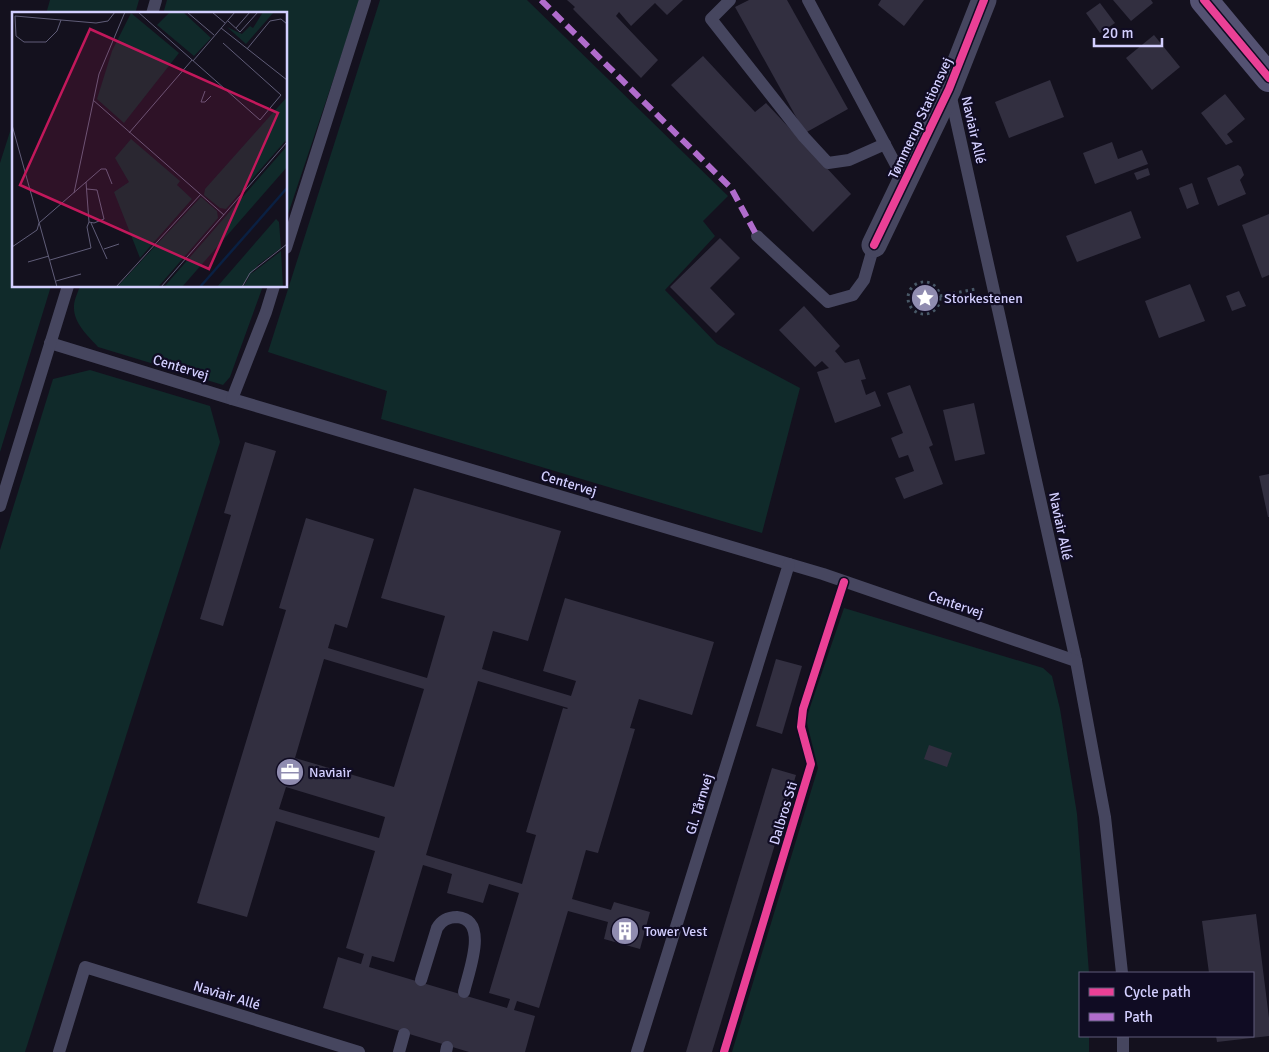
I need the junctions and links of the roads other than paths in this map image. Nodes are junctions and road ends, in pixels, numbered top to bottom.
1 (365, 0) edge
2 (730, 0) edge
3 (808, 0) edge
4 (984, 0) edge
5 (1204, 0) edge
6 (1269, 78) edge
7 (949, 89) junction
8 (885, 144) junction
9 (905, 182) junction
10 (757, 236) dead end
11 (288, 242) edge
12 (874, 245) joint
13 (67, 288) edge
14 (273, 288) edge
15 (50, 343) junction
16 (232, 399) junction
17 (0, 506) edge
18 (789, 564) junction
19 (1076, 661) junction
20 (1122, 972) edge
21 (421, 980) dead end
22 (464, 992) dead end
23 (404, 1034) dead end
24 (1123, 1037) edge
25 (59, 1052) edge
26 (359, 1052) edge
27 (399, 1052) edge
28 (637, 1052) edge
29 (1122, 1052) edge

1 - 11 lane
2 - 8 lane
3 - 8 lane
4 - 7 street, Tømmerup Stationsvej
5 - 6 street
7 - 9 street, Tømmerup Stationsvej
7 - 19 lane, Naviair Allé
8 - 9 lane
9 - 12 street, Tømmerup Stationsvej
10 - 12 lane
13 - 15 lane
14 - 16 lane
15 - 16 lane, Centervej
15 - 17 lane
16 - 18 lane, Centervej
18 - 19 lane, Centervej
18 - 28 lane, Gl. Tårnvej
19 - 20 lane, Naviair Allé
21 - 22 lane
23 - 27 lane
24 - 29 lane
25 - 26 lane, Naviair Allé

